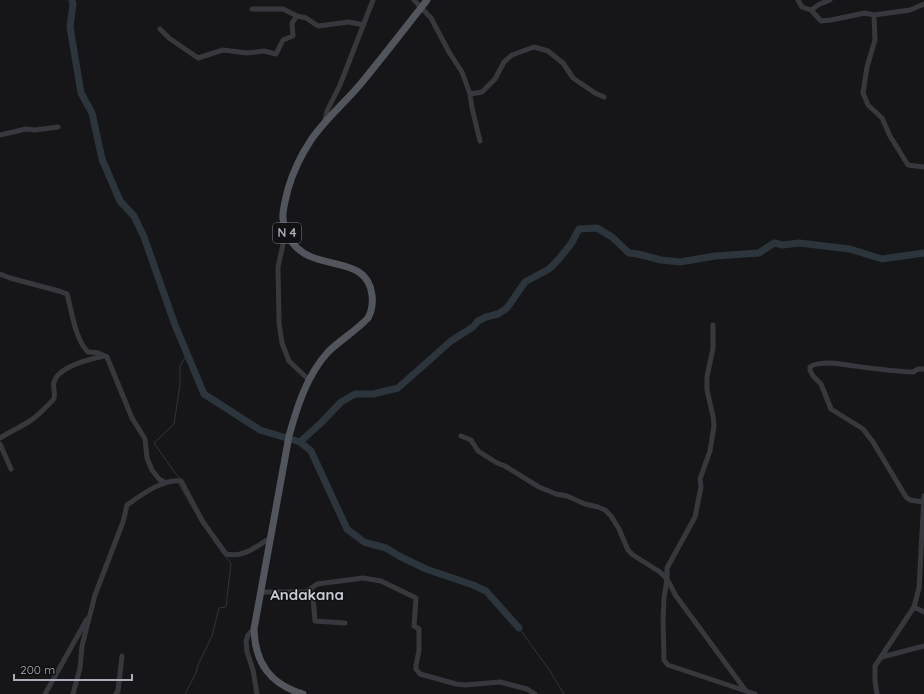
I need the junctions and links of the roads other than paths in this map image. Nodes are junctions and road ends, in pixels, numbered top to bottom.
1 (373, 0) edge
2 (414, 0) edge
3 (427, 0) edge
4 (798, 0) edge
5 (830, 0) edge
6 (924, 4) edge
7 (252, 8) dead end
8 (421, 8) junction
9 (811, 10) junction
10 (874, 15) junction
11 (297, 16) junction
12 (364, 25) junction
13 (160, 29) dead end
14 (470, 94) junction
15 (604, 97) dead end
16 (325, 122) junction
17 (58, 127) dead end
18 (0, 135) edge
19 (480, 141) dead end
20 (924, 166) edge
21 (286, 230) junction
22 (0, 274) edge
23 (713, 325) dead end
24 (104, 356) junction
25 (924, 369) edge
26 (309, 380) junction
27 (461, 436) dead end
28 (0, 438) edge
29 (0, 444) edge
30 (11, 469) dead end
31 (164, 482) junction
32 (924, 499) edge
33 (270, 538) junction
34 (667, 579) junction
35 (309, 590) junction
36 (261, 592) junction
37 (914, 607) junction
38 (92, 611) junction
39 (924, 612) edge
40 (345, 623) dead end
41 (254, 629) junction
42 (924, 646) edge
43 (122, 656) dead end
44 (882, 657) junction
45 (746, 691) junction
46 (45, 694) edge
47 (73, 694) edge
48 (116, 694) edge
49 (257, 694) edge
50 (303, 694) edge
51 (535, 694) edge
52 (755, 694) edge
53 (878, 694) edge

1 - 12 street
2 - 8 street
3 - 8 main road, N 4
4 - 9 street
5 - 9 street
6 - 10 street
7 - 11 street
8 - 14 street
8 - 16 main road, N 4
9 - 10 street
10 - 20 street
11 - 12 street
11 - 13 street
12 - 16 street
14 - 15 street
14 - 19 street
16 - 21 main road, N 4
17 - 18 street
21 - 26 street
21 - 26 main road, N 4
22 - 24 street
23 - 34 street
24 - 28 street
24 - 31 street
25 - 32 street
26 - 33 main road, N 4
27 - 34 street
29 - 30 street
31 - 33 street
31 - 38 street
32 - 37 street
33 - 36 main road, N 4
34 - 45 street
34 - 45 street
35 - 36 street
35 - 40 street
35 - 51 street
36 - 41 main road, N 4
37 - 39 street
37 - 44 street
38 - 46 street
38 - 47 street
41 - 49 street
41 - 50 main road, N 4
42 - 44 street
43 - 48 street
44 - 53 street
45 - 52 street

